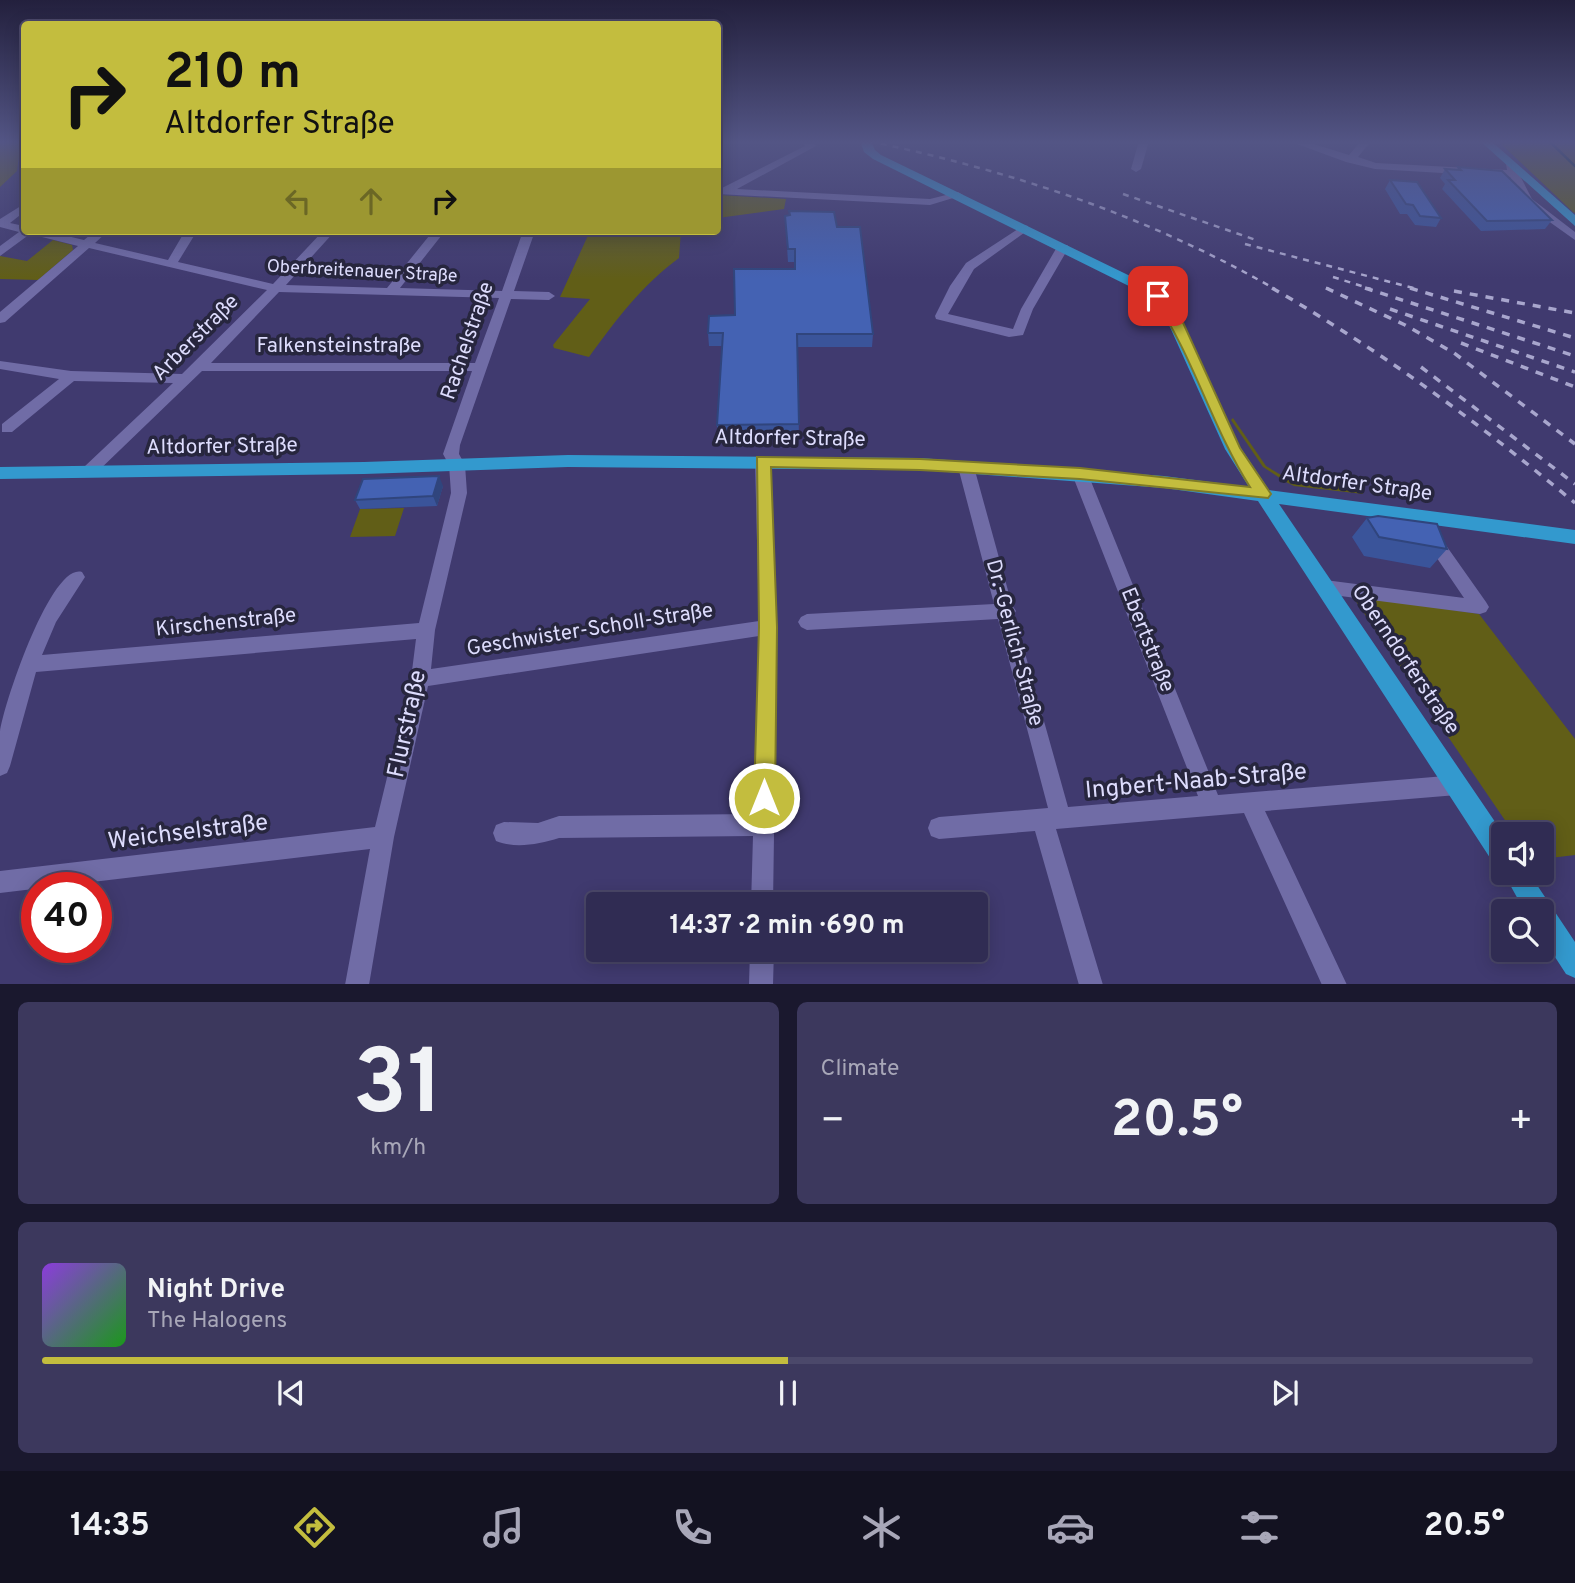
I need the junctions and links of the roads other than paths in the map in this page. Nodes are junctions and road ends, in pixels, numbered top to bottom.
1 (941, 187) edge
2 (1520, 187) edge
3 (1533, 187) edge
4 (721, 191) edge
5 (958, 195) junction
6 (1544, 196) junction
7 (21, 209) edge
8 (1546, 217) junction
9 (1575, 222) edge
10 (1024, 228) junction
11 (21, 231) edge
12 (22, 235) edge
13 (40, 235) edge
14 (98, 235) edge
15 (189, 235) edge
16 (325, 235) edge
17 (436, 235) edge
18 (528, 235) edge
19 (1575, 237) edge
20 (88, 245) junction
21 (1063, 247) junction
22 (0, 251) edge
23 (171, 264) junction
24 (274, 288) junction
25 (390, 292) junction
26 (506, 296) junction
27 (549, 296) dead end
28 (0, 319) edge
29 (0, 365) edge
30 (198, 367) junction
31 (480, 367) junction
32 (71, 376) junction
33 (186, 379) junction
34 (7, 428) dead end
35 (763, 461) junction
36 (457, 465) junction
37 (966, 467) junction
38 (89, 471) junction
39 (0, 473) edge
40 (1080, 474) junction
41 (1263, 494) junction
42 (1421, 515) junction
43 (1572, 537) edge
44 (76, 577) dead end
45 (1325, 587) junction
46 (1007, 611) junction
47 (807, 622) dead end
48 (768, 627) junction
49 (426, 630) junction
50 (31, 664) junction
51 (420, 679) junction
52 (0, 766) edge
53 (1457, 785) junction
54 (1251, 804) junction
55 (1213, 807) junction
56 (1052, 820) junction
57 (764, 825) junction
58 (939, 828) dead end
59 (504, 833) dead end
60 (383, 837) junction
61 (1491, 837) edge
62 (0, 881) edge
63 (762, 892) edge
64 (1554, 933) edge
65 (762, 962) edge
66 (1575, 965) edge
67 (357, 984) edge
68 (761, 984) edge
69 (1091, 984) edge
70 (1335, 984) edge

1 - 5 main road, Oberndorferstraße
2 - 8 street
3 - 6 main road
4 - 5 street
5 - 10 main road, Oberndorferstraße
6 - 8 street
6 - 9 main road
7 - 11 street, Oberbreitenauer Straße
8 - 19 street
10 - 21 main road, Oberndorferstraße
10 - 21 street
12 - 22 street
13 - 20 street, Oberbreitenauer Straße
14 - 20 street
15 - 23 street
16 - 24 street, Arberstraße
17 - 25 street
18 - 26 street, Rachelstraße
20 - 23 street, Oberbreitenauer Straße
20 - 28 street
21 - 41 main road, Oberndorferstraße
23 - 24 street, Oberbreitenauer Straße
24 - 25 street, Oberbreitenauer Straße
24 - 30 street, Arberstraße
25 - 26 street, Oberbreitenauer Straße
26 - 27 street, Oberbreitenauer Straße
26 - 31 street, Rachelstraße
29 - 32 street
30 - 31 street, Falkensteinstraße
30 - 33 street, Arberstraße
31 - 36 street, Rachelstraße
32 - 33 street
32 - 34 street
33 - 38 street, Arberstraße
35 - 36 main road, Altdorfer Straße
35 - 37 main road, Altdorfer Straße
35 - 48 street
36 - 38 main road, Altdorfer Straße
36 - 49 street, Flurstraße
37 - 40 main road, Altdorfer Straße
37 - 46 street, Dr.-Gerlich-Straße
38 - 39 main road, Altdorfer Straße
40 - 41 main road, Altdorfer Straße
40 - 55 street, Ebertstraße
41 - 42 main road, Altdorfer Straße
41 - 45 main road, Oberndorferstraße
42 - 43 main road, Altdorfer Straße
42 - 45 street
44 - 50 street
45 - 53 main road, Oberndorferstraße
46 - 47 street
46 - 56 street, Dr.-Gerlich-Straße
48 - 51 street, Geschwister-Scholl-Straße
48 - 57 street
49 - 50 street, Kirschenstraße
49 - 51 street, Flurstraße
50 - 52 street
51 - 60 street, Flurstraße
53 - 54 street, Ingbert-Naab-Straße
53 - 61 main road, Oberndorferstraße
54 - 55 street, Ingbert-Naab-Straße
54 - 70 street
55 - 56 street, Ingbert-Naab-Straße
56 - 58 street, Ingbert-Naab-Straße
56 - 69 street, Dr.-Gerlich-Straße
57 - 59 street
57 - 63 street
60 - 62 street, Weichselstraße
60 - 67 street, Flurstraße
64 - 66 main road
65 - 68 street

